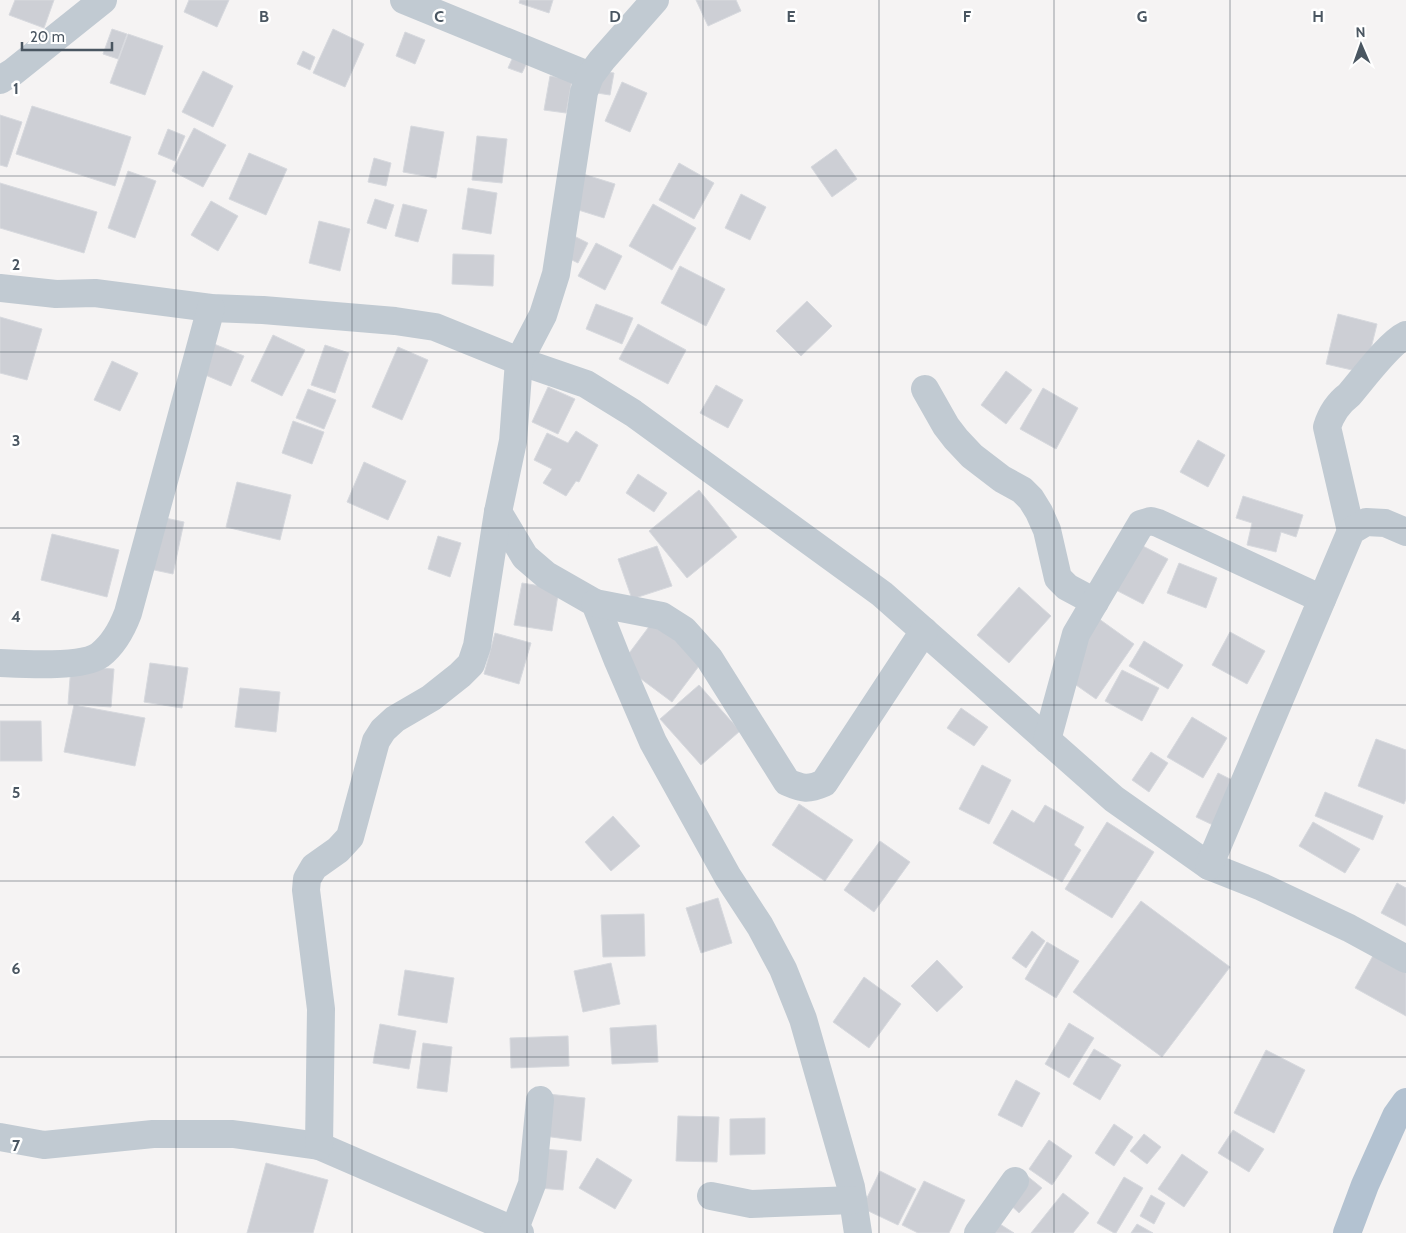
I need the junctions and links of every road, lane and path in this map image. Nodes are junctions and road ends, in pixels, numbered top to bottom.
1 (103, 0) edge
2 (404, 0) edge
3 (654, 0) edge
4 (590, 76) junction
5 (0, 80) edge
6 (0, 288) edge
7 (211, 308) junction
8 (1406, 335) edge
9 (518, 361) junction
10 (925, 389) dead end
11 (498, 512) junction
12 (1351, 531) junction
13 (1406, 532) edge
14 (1322, 599) junction
15 (1095, 602) junction
16 (595, 603) junction
17 (924, 631) junction
18 (0, 663) edge
19 (1047, 740) junction
20 (1209, 866) junction
21 (1406, 959) edge
22 (540, 1100) dead end
23 (1406, 1102) edge
24 (0, 1137) edge
25 (320, 1146) junction
26 (1015, 1181) dead end
27 (711, 1196) dead end
28 (853, 1200) junction
29 (517, 1232) edge
30 (858, 1233) edge
31 (978, 1233) edge
32 (1347, 1233) edge

1 - 5 street
2 - 4 street
3 - 4 street
4 - 9 street
6 - 7 street
7 - 9 street
7 - 18 street
8 - 12 street
9 - 11 street
9 - 17 street
10 - 15 street
11 - 16 street
11 - 25 street
12 - 13 street
12 - 14 street
14 - 15 street
14 - 20 street
15 - 19 street
16 - 17 street
16 - 28 street
17 - 19 street
19 - 20 street
20 - 21 street
22 - 29 street
23 - 32 main road
24 - 25 street
25 - 29 street
26 - 31 street
27 - 28 street
28 - 30 street

